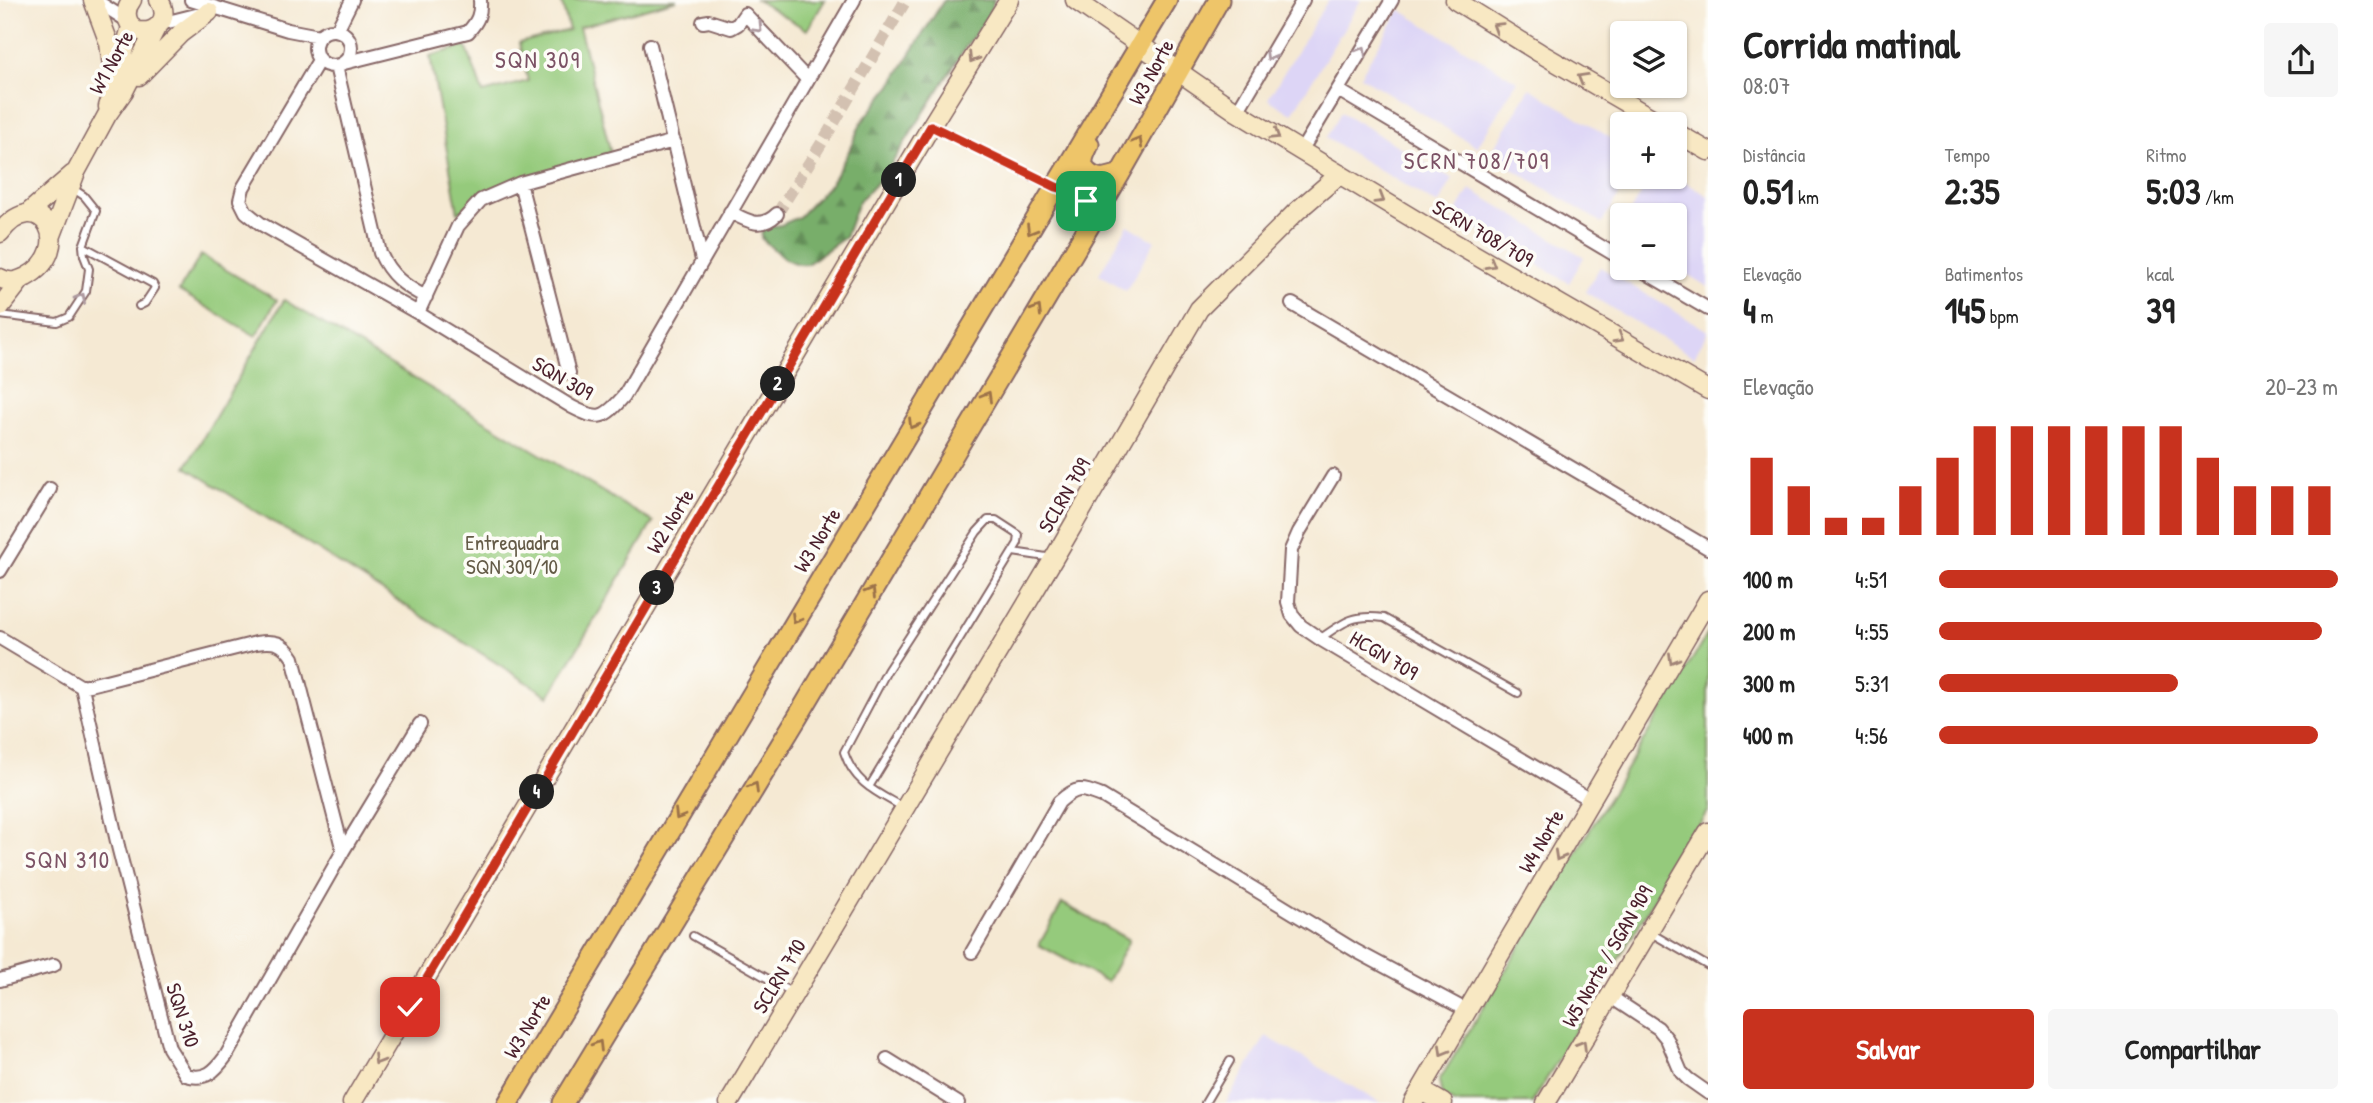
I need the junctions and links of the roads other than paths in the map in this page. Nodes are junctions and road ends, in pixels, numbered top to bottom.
1 (94, 0) edge
2 (132, 0) edge
3 (160, 0) edge
4 (191, 0) edge
5 (352, 0) edge
6 (480, 0) edge
7 (854, 0) edge
8 (1009, 0) edge
9 (1075, 0) edge
10 (1167, 0) edge
11 (1219, 0) edge
12 (1303, 0) edge
13 (1392, 0) edge
14 (1455, 0) edge
15 (214, 10) junction
16 (703, 22) dead end
17 (130, 24) junction
18 (158, 27) junction
19 (288, 30) junction
20 (337, 30) junction
21 (319, 36) junction
22 (1142, 45) junction
23 (649, 46) dead end
24 (351, 48) junction
25 (379, 55) junction
26 (317, 57) junction
27 (340, 64) junction
28 (1177, 70) junction
29 (807, 79) junction
30 (119, 87) junction
31 (1338, 90) junction
32 (1103, 107) junction
33 (1237, 112) junction
34 (1641, 112) edge
35 (931, 126) junction
36 (1687, 139) edge
37 (674, 141) junction
38 (1301, 151) junction
39 (1708, 151) edge
40 (1120, 174) junction
41 (1340, 174) junction
42 (73, 179) junction
43 (520, 183) junction
44 (1056, 187) junction
45 (730, 212) junction
46 (777, 214) dead end
47 (10, 222) edge
48 (1090, 222) junction
49 (52, 235) junction
50 (83, 246) junction
51 (1610, 252) edge
52 (702, 260) junction
53 (0, 278) edge
54 (21, 280) junction
55 (1658, 280) edge
56 (426, 297) junction
57 (1292, 304) dead end
58 (139, 306) dead end
59 (0, 307) edge
60 (1708, 309) edge
61 (418, 313) junction
62 (0, 315) edge
63 (569, 373) dead end
64 (1707, 386) edge
65 (1333, 476) dead end
66 (50, 489) dead end
67 (1708, 548) edge
68 (1013, 552) junction
69 (1054, 558) junction
70 (0, 571) edge
71 (1708, 600) edge
72 (0, 638) edge
73 (1320, 639) junction
74 (82, 687) junction
75 (1518, 694) dead end
76 (420, 724) dead end
77 (869, 787) junction
78 (1590, 800) junction
79 (905, 809) junction
80 (1708, 832) edge
81 (343, 850) junction
82 (868, 872) joint
83 (1648, 931) junction
84 (693, 936) dead end
85 (972, 952) dead end
86 (1708, 954) edge
87 (1705, 964) edge
88 (54, 965) dead end
89 (0, 980) edge
90 (794, 994) junction
91 (1611, 997) junction
92 (1466, 1010) junction
93 (887, 1059) dead end
94 (1230, 1061) dead end
95 (1708, 1093) edge
96 (1417, 1096) edge
97 (352, 1103) edge
98 (508, 1103) edge
99 (563, 1103) edge
100 (729, 1103) edge
101 (958, 1103) edge
102 (1205, 1103) edge
103 (1443, 1103) edge
104 (1546, 1103) edge

1 - 17 street
1 - 30 street
2 - 17 street, W1 Norte
3 - 18 street
4 - 15 street
5 - 20 street
6 - 25 street
7 - 29 street, SQN 309
8 -> 35 street, W2 Norte
9 - 22 street, SCRN 708/709
10 - 22 main road, W3 Norte
11 - 28 main road, W3 Norte
12 -> 33 street
31 -> 13 street
34 -> 14 street
15 - 18 street
15 - 19 street
15 - 30 street
16 -> 29 street
17 - 18 street
17 - 30 street, W1 Norte
18 - 30 street, W1 Norte
19 - 21 street
19 - 26 street
20 - 21 street
20 - 24 street
21 - 26 street
22 - 28 street, SCRN 708/709
22 - 32 main road, W3 Norte
23 - 37 street
24 - 25 street
24 - 27 street
25 - 27 street
26 - 27 street
26 - 61 street, SQN 309
27 - 56 street
28 - 33 street, SCRN 708/709
40 -> 28 main road, W3 Norte
29 - 45 street, SQN 309
30 - 42 street, W1 Norte
31 - 38 street
31 - 51 street
32 - 40 main road
32 - 44 main road, W3 Norte
33 -> 38 street, SCRN 708/709
35 - 44 lane
35 -> 97 street, W2 Norte
36 - 39 street
37 - 43 street
37 - 52 street
38 - 41 street, SCRN 708/709
40 - 48 main road, W3 Norte
41 -> 64 street, SCRN 708/709
41 - 69 street, SCLRN 709
42 - 47 street, W1 Norte
42 - 49 street, W1 Norte
42 - 50 lane
43 - 56 street
43 - 63 street, SQN 309
44 - 48 main road
44 -> 98 main road, W3 Norte
45 - 46 street
45 - 52 street, SQN 309
47 - 49 street
99 -> 48 main road, W3 Norte
49 - 54 street, W1 Norte
50 - 58 lane
62 -> 50 lane
52 - 61 street, SQN 309
53 - 54 street
54 - 59 street
55 - 60 street
56 - 61 street
57 - 67 street
65 - 73 street, HCGN 709
66 - 70 street
68 - 69 lane
68 - 77 lane
68 - 77 lane
69 - 79 street, SCLRN 709
71 -> 78 street, W4 Norte
72 - 74 street
73 - 75 lane
73 - 78 street, HCGN 709
74 - 81 street
74 - 81 street, SQN 310
76 - 81 street, SQN 310
77 - 79 lane
78 -> 92 street, W4 Norte
79 - 82 street, SCLRN 709
80 - 83 street, W5 Norte / SGAN 909
82 - 90 street, SCLRN 710
83 - 87 lane
83 - 91 street, W5 Norte / SGAN 909
84 - 90 lane
85 - 92 street
86 - 87 lane
88 - 89 street
90 - 100 street, SCLRN 710
91 - 95 street
104 -> 91 street, W5 Norte / SGAN 909
92 -> 96 street, W4 Norte
93 - 101 street
94 - 102 lane
96 - 103 street

